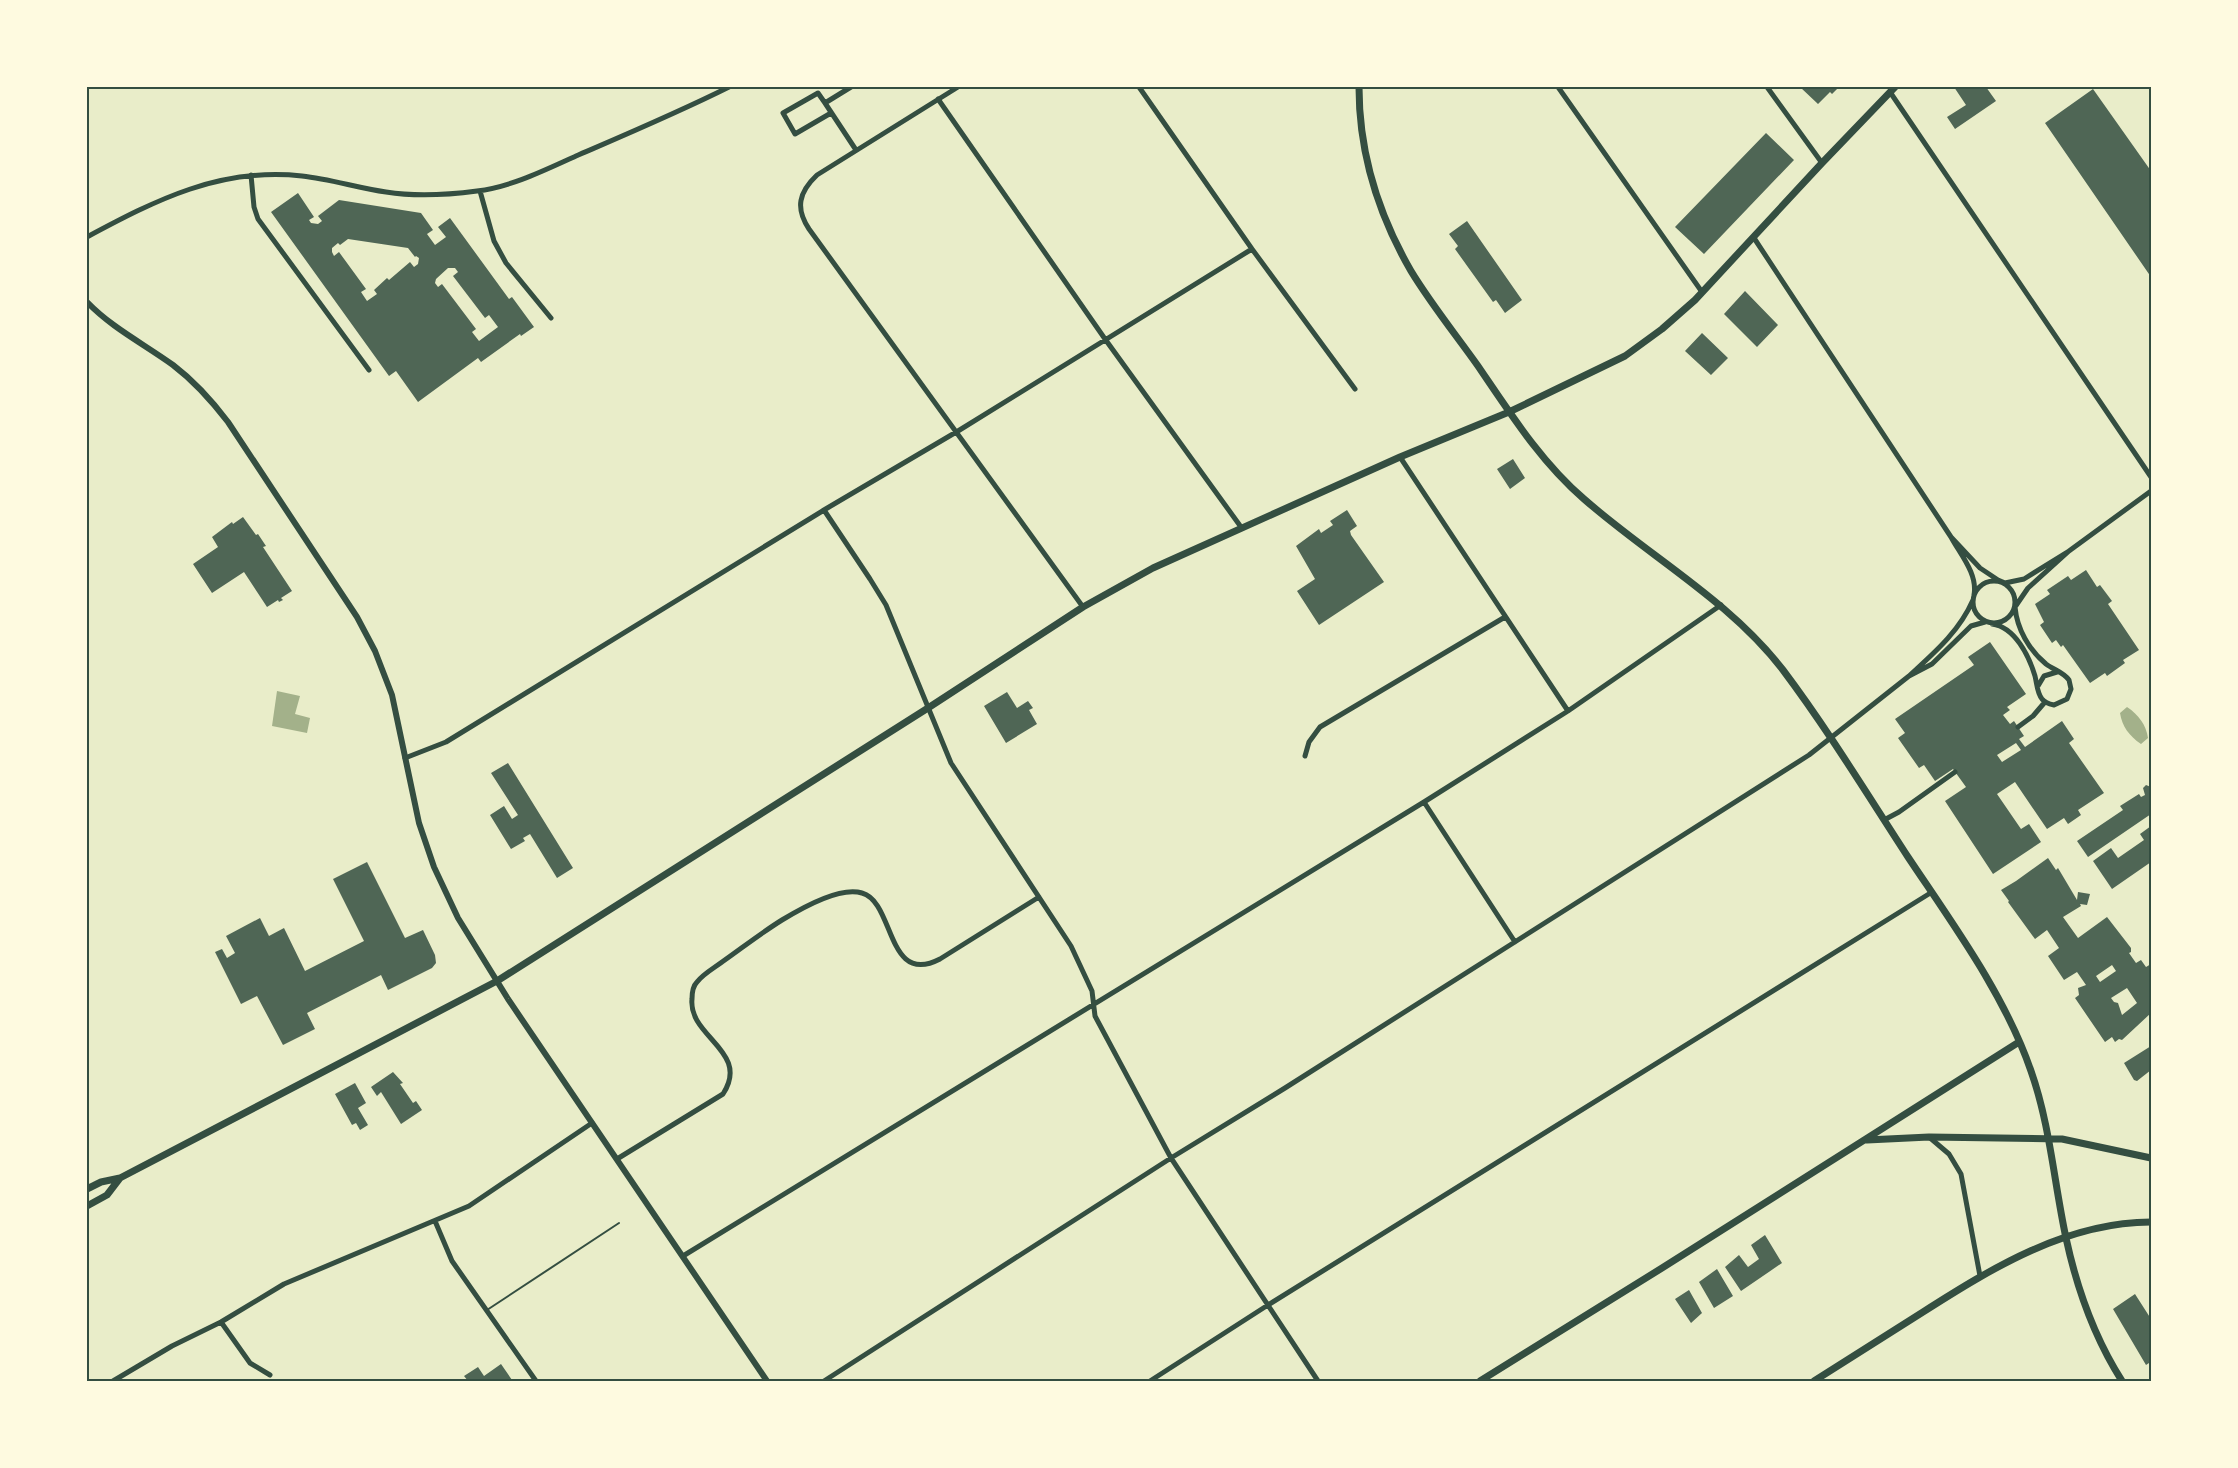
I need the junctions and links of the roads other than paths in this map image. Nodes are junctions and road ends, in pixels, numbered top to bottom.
1 (729, 87) edge
2 (851, 87) edge
3 (958, 87) edge
4 (1139, 87) edge
5 (1359, 87) edge
6 (1558, 87) edge
7 (1767, 87) edge
8 (1893, 89) edge
9 (938, 99) junction
10 (825, 103) junction
11 (831, 113) junction
12 (855, 150) junction
13 (1822, 163) junction
14 (251, 175) junction
15 (480, 191) junction
16 (87, 237) edge
17 (1754, 238) junction
18 (1252, 249) junction
19 (1702, 292) junction
20 (87, 302) edge
21 (551, 318) dead end
22 (1105, 339) junction
23 (369, 370) dead end
24 (1355, 389) dead end
25 (1509, 412) junction
26 (958, 431) junction
27 (1400, 457) junction
28 (2151, 477) edge
29 (2151, 490) edge
30 (824, 510) junction
31 (1241, 527) junction
32 (1951, 537) junction
33 (2069, 551) junction
34 (2002, 582) junction
35 (1974, 597) junction
36 (1721, 605) junction
37 (1083, 607) junction
38 (2015, 607) junction
39 (1505, 617) junction
40 (1985, 622) junction
41 (1992, 624) junction
42 (2064, 674) junction
43 (1909, 676) junction
44 (2038, 692) junction
45 (2045, 702) junction
46 (928, 708) junction
47 (1568, 711) junction
48 (2018, 728) dead end
49 (1832, 740) junction
50 (1305, 756) dead end
51 (405, 758) junction
52 (1955, 772) dead end
53 (1424, 802) junction
54 (1884, 820) junction
55 (1932, 892) junction
56 (1039, 897) junction
57 (1515, 942) junction
58 (497, 981) junction
59 (1093, 1004) junction
60 (2019, 1042) junction
61 (592, 1122) junction
62 (1929, 1137) junction
63 (2048, 1139) junction
64 (1864, 1140) junction
65 (1171, 1158) junction
66 (2151, 1158) edge
67 (617, 1159) junction
68 (120, 1178) junction
69 (87, 1189) edge
70 (87, 1206) edge
71 (435, 1221) junction
72 (2151, 1222) edge
73 (619, 1223) dead end
74 (2066, 1237) junction
75 (683, 1256) junction
76 (1980, 1276) junction
77 (1268, 1305) junction
78 (487, 1310) junction
79 (221, 1322) junction
80 (270, 1375) dead end
81 (113, 1381) edge
82 (536, 1381) edge
83 (767, 1381) edge
84 (824, 1381) edge
85 (1150, 1381) edge
86 (1318, 1381) edge
87 (1480, 1381) edge
88 (1814, 1381) edge
89 (2122, 1381) edge

1 - 15 street
2 - 10 street
3 - 9 street
4 - 18 street
5 - 25 main road
6 - 19 street
7 - 13 street
8 - 13 main road
8 - 28 street
9 - 12 street
9 - 22 street
10 - 11 street
10 - 11 street
11 - 12 street
12 - 26 street
13 - 17 main road
14 - 15 street
14 - 16 street
14 - 23 street
15 - 21 street
17 - 19 main road
17 - 32 street
18 - 22 street
18 - 24 street
19 - 25 main road
20 - 51 street
22 - 26 street
22 - 31 street
25 - 27 main road
25 - 36 main road
26 - 30 street
26 - 37 street
27 - 31 main road
27 - 39 street
29 - 33 street
30 - 46 street
30 - 51 street
31 - 37 main road
32 - 34 street
32 - 35 street
33 - 34 street
33 - 38 street
34 - 35 street
34 - 38 street
35 - 40 street
35 - 43 street
36 - 47 street
36 - 49 main road
37 - 46 main road
38 - 41 street
38 - 42 street
39 - 47 street
39 - 50 street
40 - 41 street
40 - 43 street
41 - 44 street
42 - 44 street
42 - 45 street
43 - 49 street
44 - 45 street
45 - 48 street
46 - 56 street
46 - 58 main road
47 - 53 street
49 - 54 main road
49 - 57 street
51 - 58 street
52 - 54 street
53 - 57 street
53 - 59 street
54 - 55 main road
55 - 60 main road
55 - 77 street
56 - 59 street
56 - 67 street
57 - 65 street
58 - 61 street
58 - 68 main road
59 - 65 street
59 - 75 street
60 - 63 main road
60 - 64 main road
61 - 67 street
61 - 71 street
62 - 63 main road
62 - 64 main road
62 - 76 street
63 - 66 main road
63 - 74 main road
64 - 87 main road
65 - 77 street
65 - 84 street
67 - 75 street
68 - 69 main road
68 - 70 main road
71 - 78 street
71 - 79 street
72 - 74 main road
73 - 78 lane
74 - 76 main road
74 - 89 main road
75 - 83 street
76 - 88 main road
77 - 85 street
77 - 86 street
78 - 82 street
79 - 80 street
79 - 81 street

